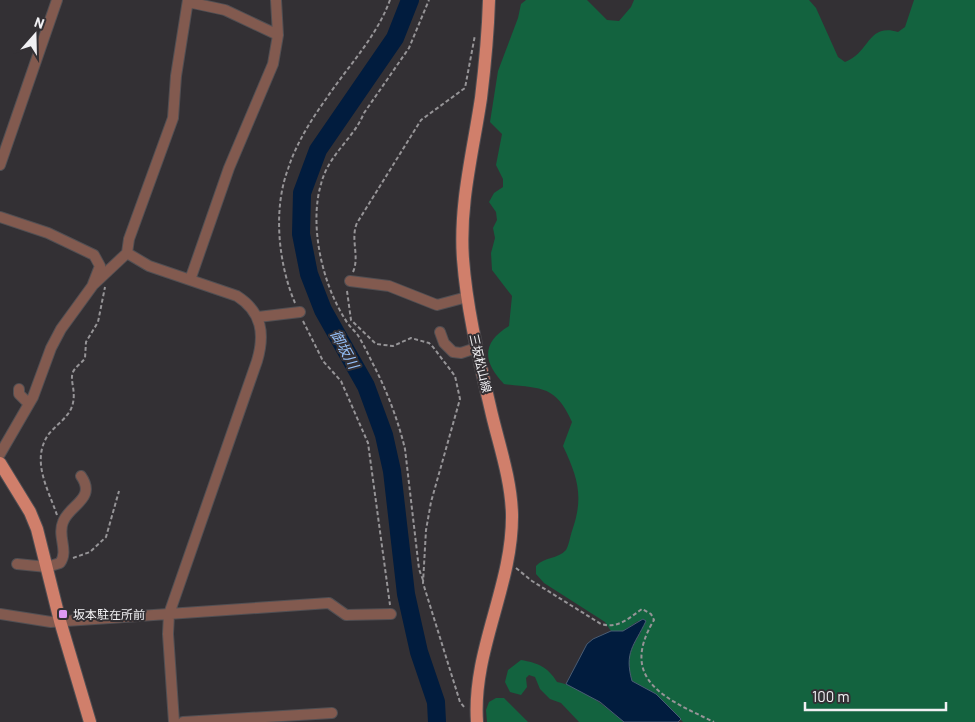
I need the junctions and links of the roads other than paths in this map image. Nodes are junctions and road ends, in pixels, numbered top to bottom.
1 (57, 0) edge
2 (276, 0) edge
3 (489, 0) edge
4 (188, 1) edge
5 (278, 36) junction
6 (0, 165) edge
7 (0, 217) edge
8 (127, 253) junction
9 (190, 280) junction
10 (350, 281) road end
11 (93, 285) junction
12 (467, 298) junction
13 (300, 312) road end
14 (258, 316) junction
15 (440, 332) dead end
16 (476, 348) junction
17 (19, 389) dead end
18 (29, 404) junction
19 (0, 454) edge
20 (0, 463) edge
21 (81, 476) dead end
22 (17, 564) dead end
23 (47, 567) junction
24 (0, 614) edge
25 (169, 614) junction
26 (391, 614) road end
27 (60, 621) junction
28 (332, 713) dead end
29 (476, 716) edge
30 (90, 722) edge
31 (174, 722) edge
32 (183, 722) edge

1 - 6 street
2 - 5 street
3 - 12 main road, 三坂松山線
4 - 5 street
4 - 8 street
5 - 9 street
7 - 11 street
8 - 9 street
8 - 11 street
9 - 14 street
10 - 12 street
11 - 18 street
12 - 16 main road, 三坂松山線
13 - 14 street
14 - 25 street
15 - 16 street
16 - 29 main road, 三坂松山線
17 - 18 street
18 - 19 street
20 - 23 main road
21 - 23 street
22 - 23 street
23 - 27 main road
24 - 27 street
25 - 26 street
25 - 27 street
25 - 31 street
27 - 30 main road
28 - 32 street

